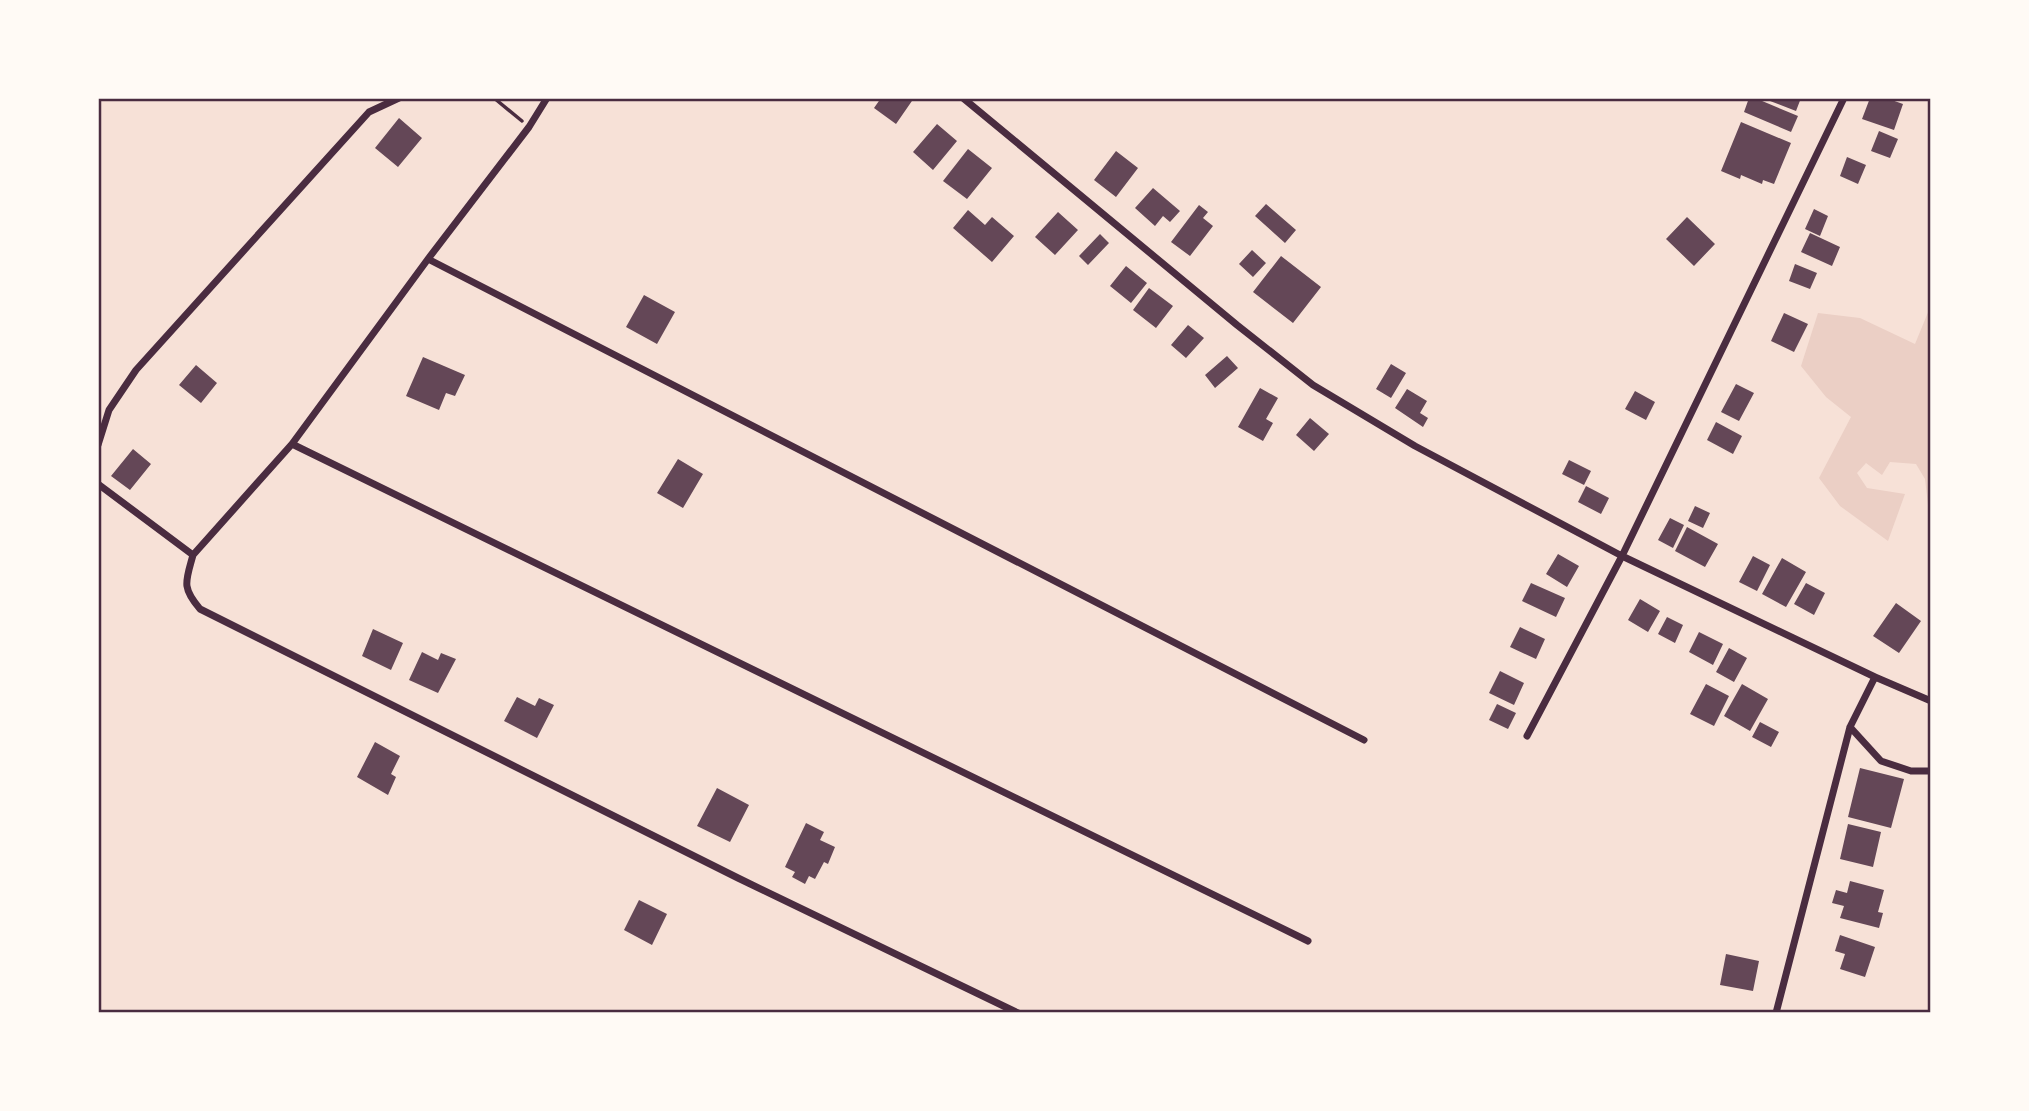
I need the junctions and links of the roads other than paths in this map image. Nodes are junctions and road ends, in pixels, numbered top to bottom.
1 (399, 98) edge
2 (547, 98) edge
3 (963, 98) edge
4 (1844, 98) edge
5 (428, 259) junction
6 (292, 444) junction
7 (98, 445) edge
8 (98, 484) edge
9 (193, 555) junction
10 (1622, 556) junction
11 (1875, 677) junction
12 (1931, 701) edge
13 (1850, 727) junction
14 (1527, 736) dead end
15 (1364, 740) dead end
16 (1931, 771) edge
17 (1308, 941) dead end
18 (1018, 1013) edge
19 (1776, 1013) edge

1 - 7 street
2 - 5 street
3 - 10 street
4 - 10 street
5 - 6 street
5 - 15 street
6 - 9 street
6 - 17 street
8 - 9 street
9 - 18 street
10 - 11 street
10 - 14 street
11 - 12 street
11 - 13 street
13 - 16 street
13 - 19 street

